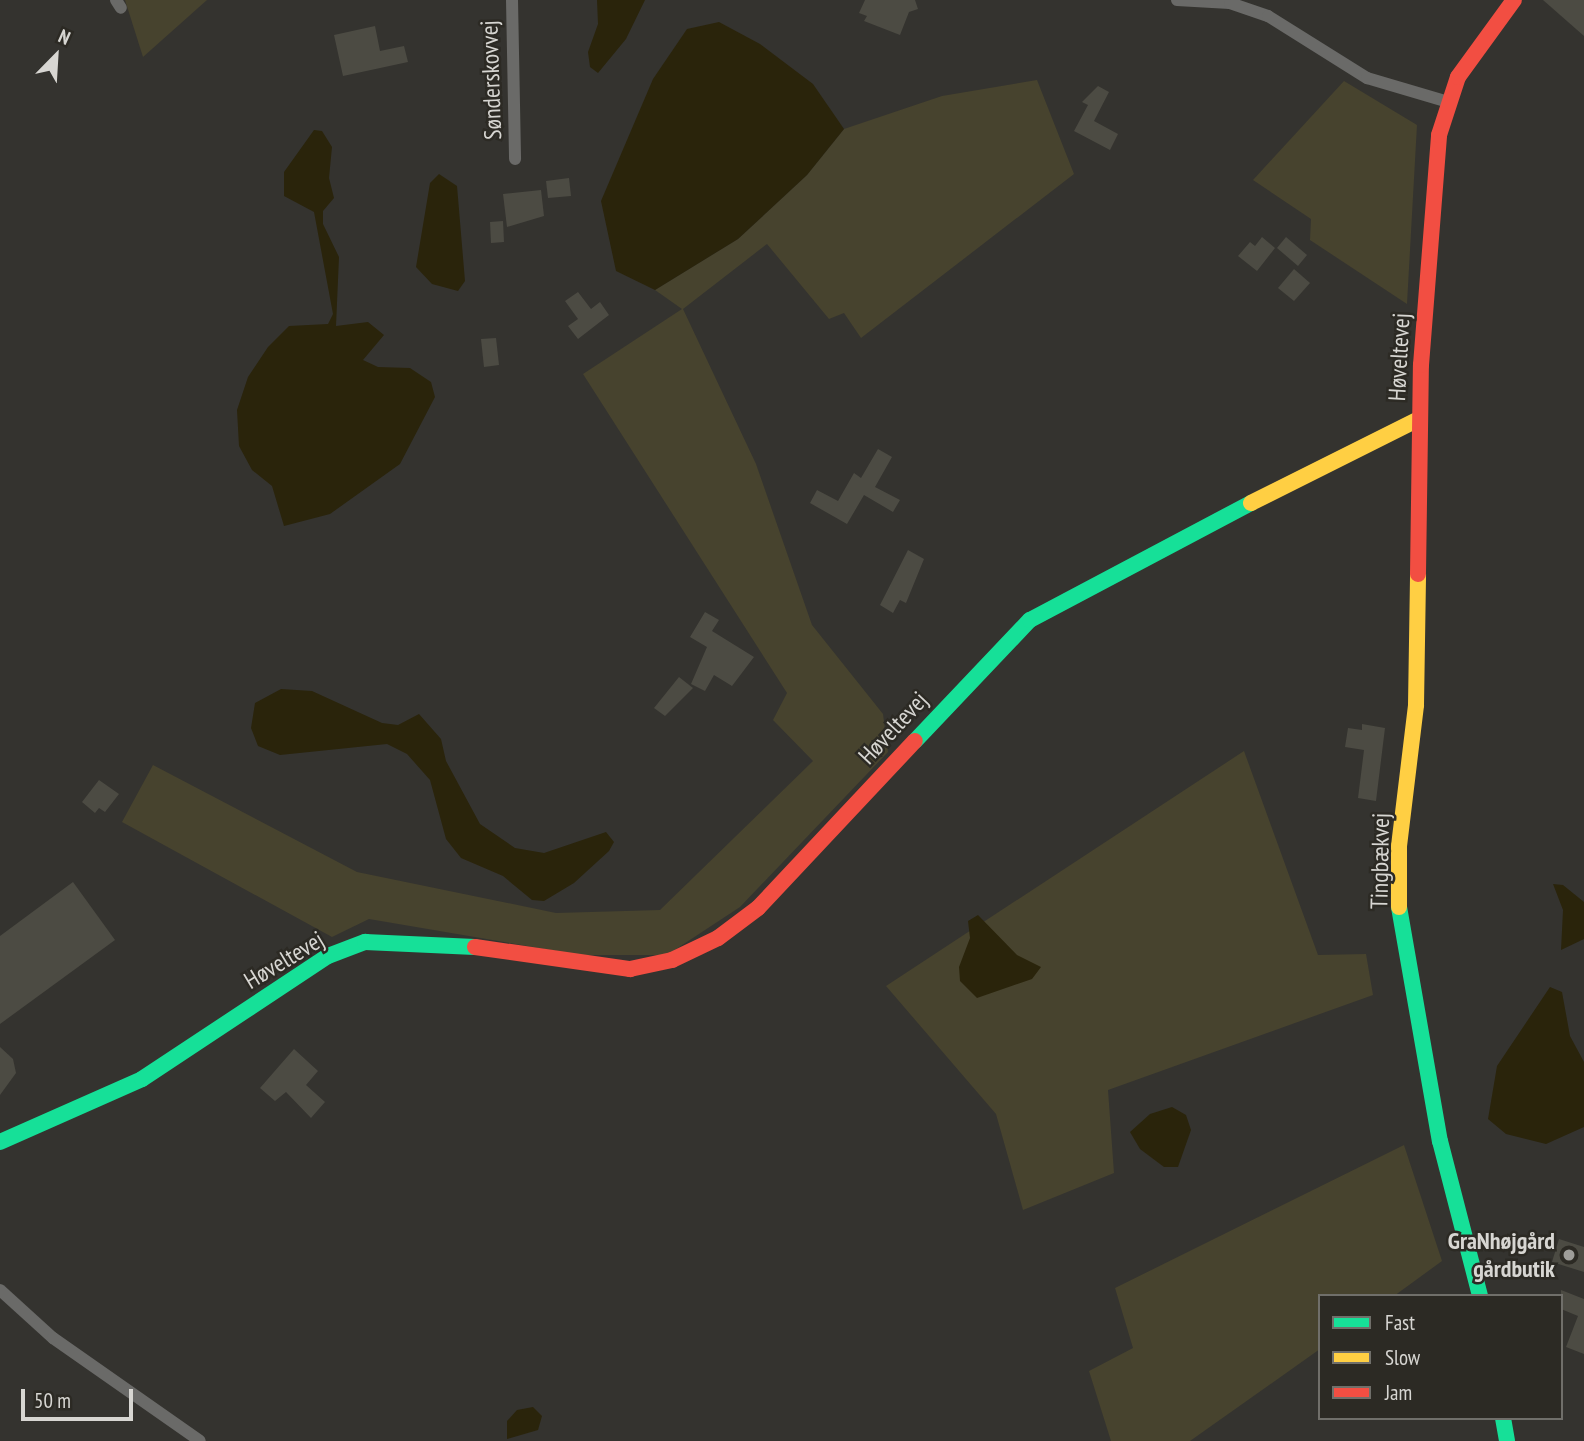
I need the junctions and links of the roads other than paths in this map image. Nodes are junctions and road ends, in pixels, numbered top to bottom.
1 (512, 0) edge
2 (1177, 0) edge
3 (1514, 0) edge
4 (1448, 102) junction
5 (515, 159) dead end
6 (1419, 419) junction
7 (0, 1142) edge
8 (0, 1290) edge
9 (1479, 1294) edge
10 (1503, 1420) edge
11 (200, 1441) edge
12 (1507, 1441) edge

1 - 5 street, Sønderskovvej
2 - 4 street
3 - 4 street, Høveltevej
4 - 6 street, Høveltevej
6 - 7 street, Høveltevej
6 - 9 street, Tingbækvej
8 - 11 street
10 - 12 street

